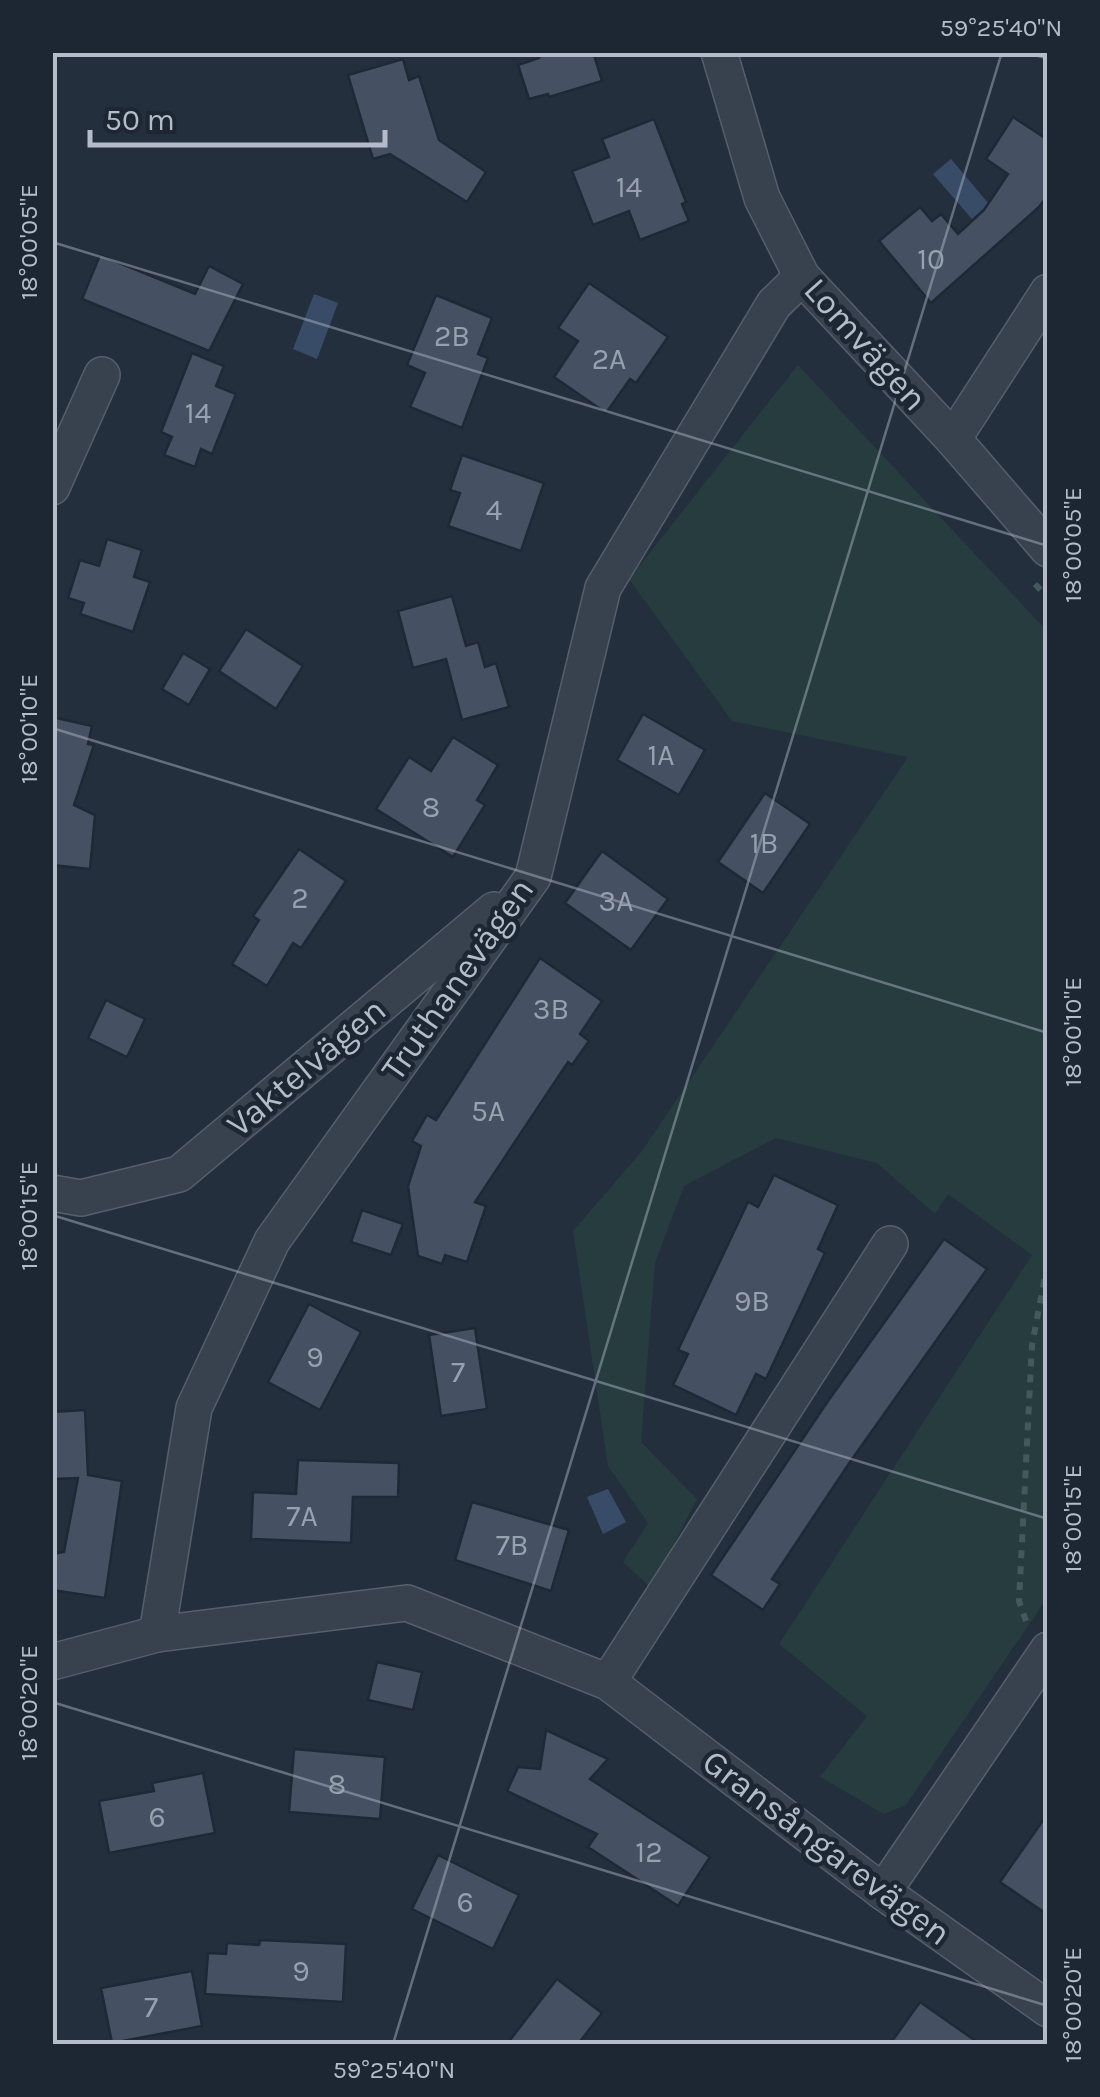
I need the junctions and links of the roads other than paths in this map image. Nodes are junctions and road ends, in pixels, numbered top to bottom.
1 (719, 52) edge
2 (802, 277) junction
3 (1048, 292) edge
4 (102, 375) dead end
5 (953, 439) junction
6 (52, 487) edge
7 (1048, 549) edge
8 (533, 877) junction
9 (52, 1193) edge
10 (890, 1244) dead end
11 (157, 1634) junction
12 (1044, 1655) edge
13 (52, 1662) edge
14 (608, 1682) junction
15 (883, 1892) junction
16 (1048, 2010) edge

1 - 2 street, Lomvägen
2 - 5 street, Lomvägen
2 - 8 street, Truthanevägen
3 - 5 street
4 - 6 street
5 - 7 street, Lomvägen
8 - 9 street, Vaktelvägen
8 - 11 street, Truthanevägen
10 - 14 street
11 - 13 street, Gransångarevägen
11 - 14 street, Gransångarevägen
12 - 15 street
14 - 15 street, Gransångarevägen
15 - 16 street, Gransångarevägen

